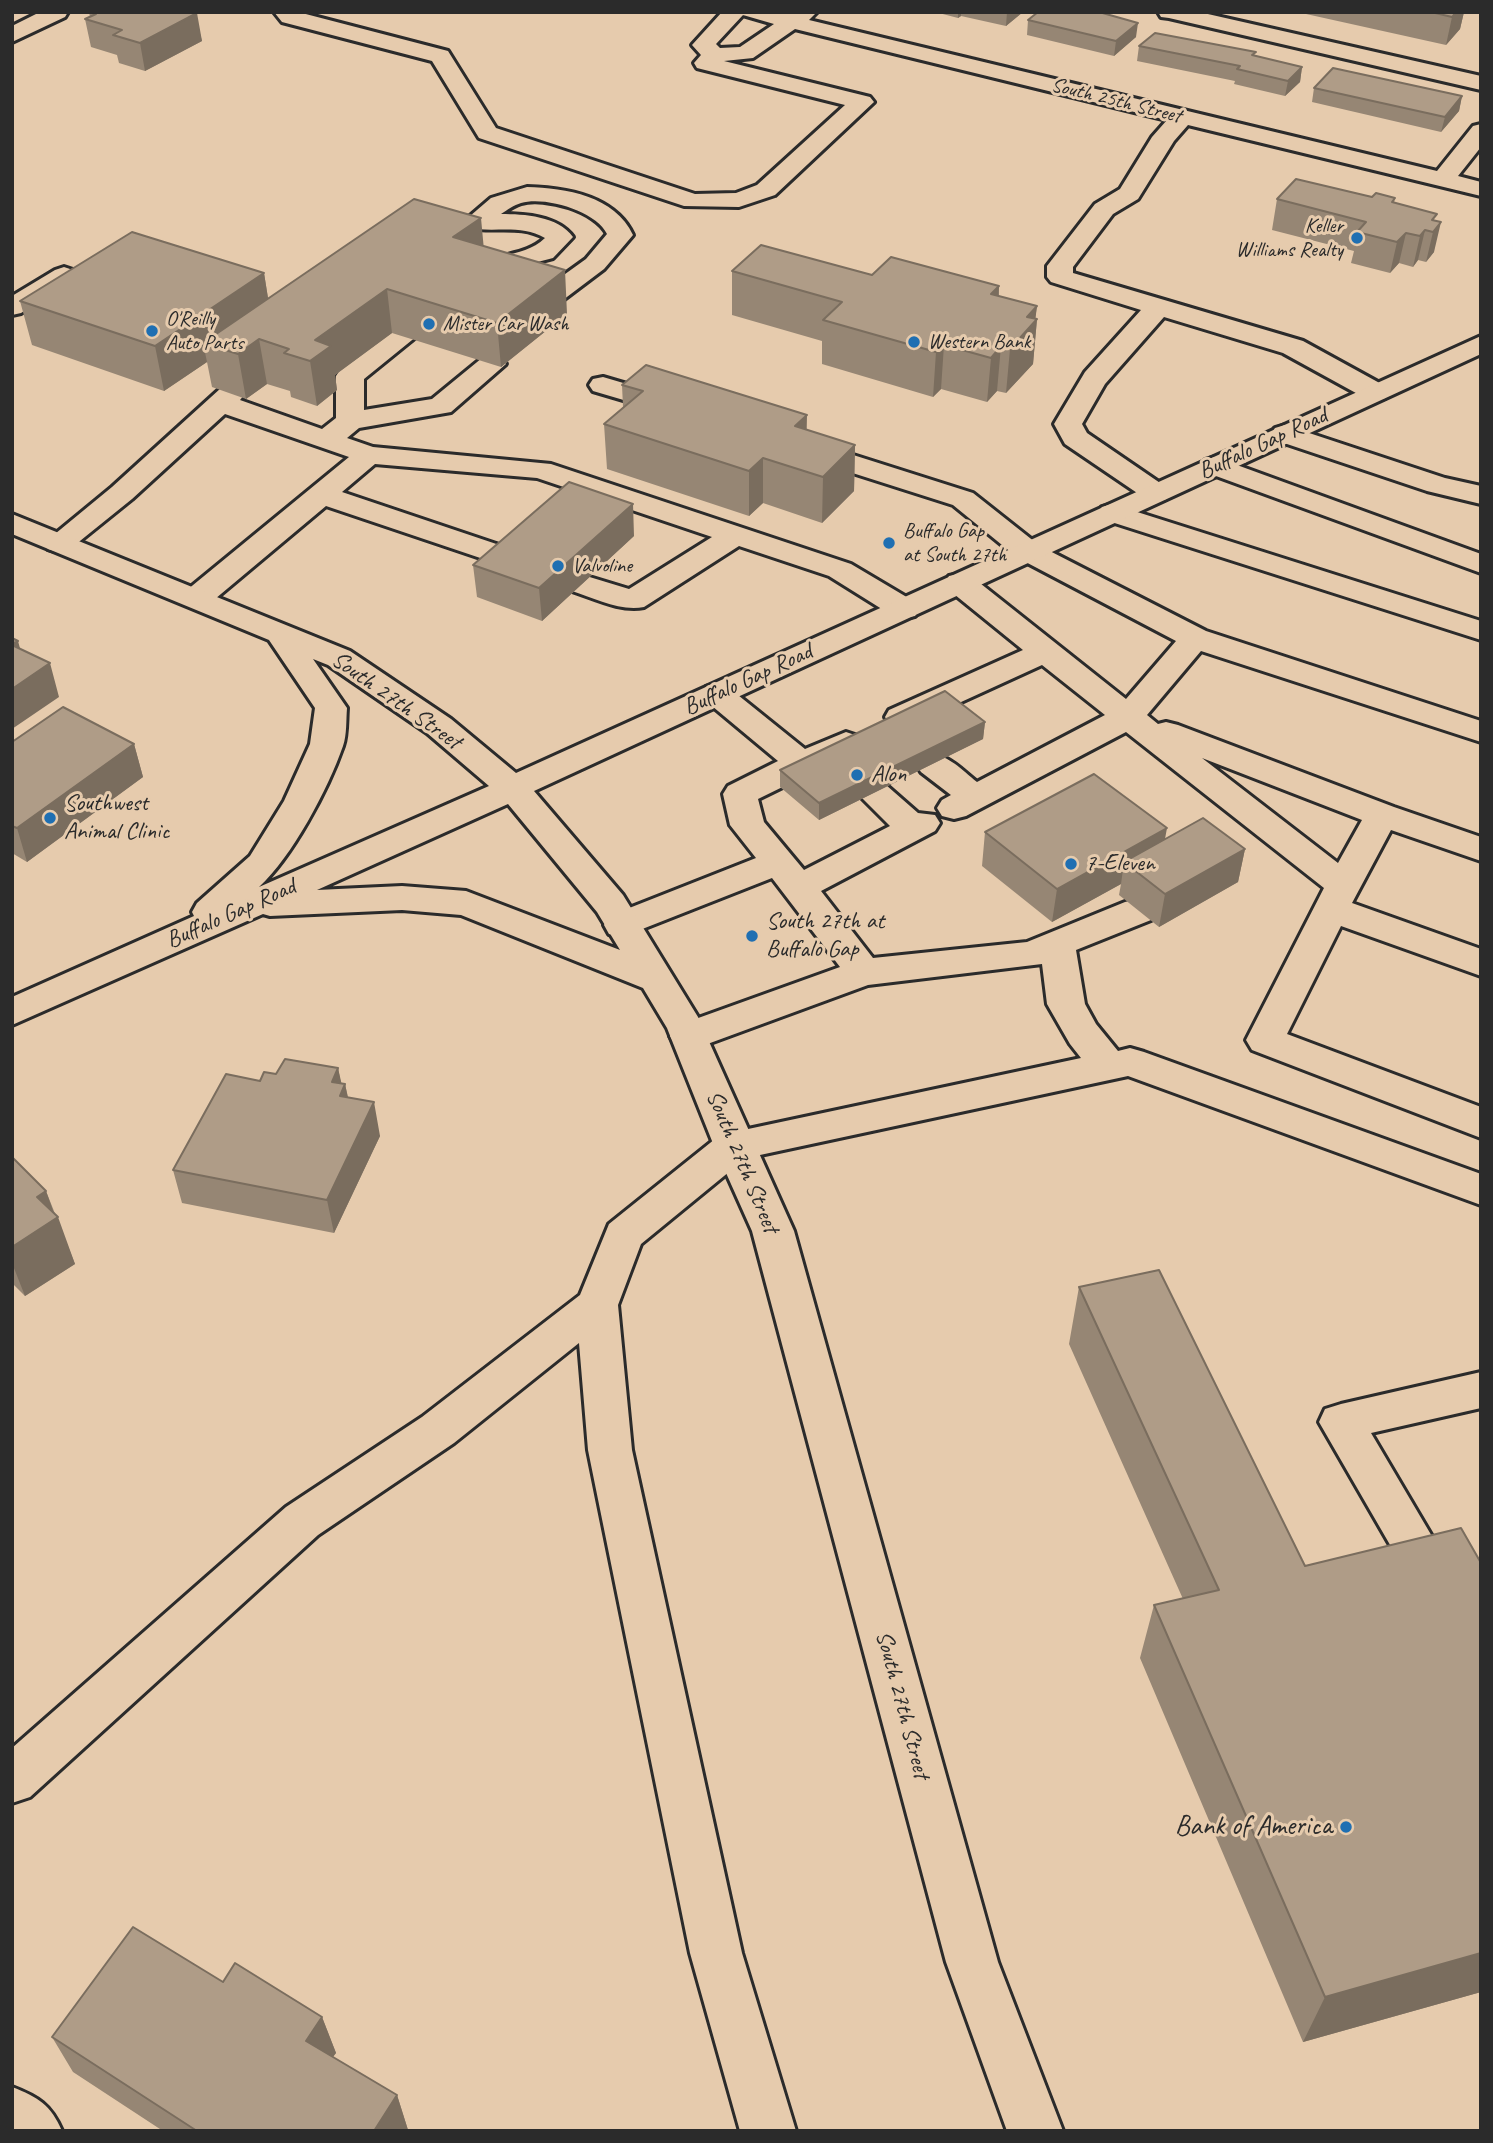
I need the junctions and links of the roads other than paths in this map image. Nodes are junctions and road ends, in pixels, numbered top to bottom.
1 (57, 12) edge
2 (285, 12) edge
3 (734, 12) edge
4 (751, 12) edge
5 (1169, 12) edge
6 (799, 17) edge
7 (12, 35) edge
8 (715, 55) junction
9 (1481, 83) edge
10 (1182, 117) junction
11 (1481, 131) edge
12 (1442, 180) junction
13 (1481, 189) edge
14 (89, 260) edge
15 (482, 288) edge
16 (12, 307) edge
17 (1158, 307) junction
18 (549, 309) edge
19 (416, 340) edge
20 (1481, 344) edge
21 (481, 361) edge
22 (603, 385) dead end
23 (1375, 392) junction
24 (351, 412) junction
25 (697, 414) edge
26 (1285, 434) junction
27 (326, 440) junction
28 (777, 440) edge
29 (369, 454) junction
30 (1215, 466) junction
31 (1156, 493) junction
32 (322, 495) junction
33 (1481, 495) edge
34 (1112, 513) junction
35 (386, 516) junction
36 (12, 523) edge
37 (736, 535) junction
38 (59, 543) junction
39 (1029, 552) junction
40 (1481, 564) edge
41 (960, 583) junction
42 (616, 595) junction
43 (198, 597) junction
44 (904, 609) junction
45 (278, 631) junction
46 (1481, 631) edge
47 (1195, 638) junction
48 (1045, 652) junction
49 (717, 694) junction
50 (1128, 717) junction
51 (1481, 732) edge
52 (820, 759) junction
53 (933, 764) edge
54 (513, 788) junction
55 (874, 793) edge
56 (1382, 815) junction
57 (1276, 833) junction
58 (1481, 849) edge
59 (1240, 853) edge
60 (789, 875) junction
61 (1337, 897) junction
62 (251, 905) junction
63 (1138, 911) dead end
64 (622, 925) junction
65 (186, 934) junction
66 (1056, 945) junction
67 (1481, 963) edge
68 (864, 972) junction
69 (656, 979) junction
70 (12, 1012) edge
71 (689, 1036) junction
72 (1109, 1066) junction
73 (1481, 1123) edge
74 (734, 1146) junction
75 (1481, 1190) edge
76 (597, 1305) junction
77 (1481, 1390) edge
78 (1420, 1555) edge
79 (12, 1780) edge
80 (12, 2113) edge
81 (34, 2131) edge
82 (768, 2131) edge
83 (1035, 2131) edge

1 - 7 main road
2 - 8 main road
3 - 8 main road
4 - 6 main road, South 25th Street
5 - 9 main road
6 - 8 main road
6 - 10 main road, South 25th Street
10 - 12 main road, South 25th Street
10 - 17 main road
11 - 12 main road
12 - 13 main road, South 25th Street
14 - 16 main road
15 - 18 main road
17 - 23 main road
17 - 31 main road
19 - 24 main road
20 - 23 main road, Buffalo Gap Road
21 - 24 main road
22 - 25 main road
23 - 26 main road, Buffalo Gap Road
24 - 27 main road
26 - 30 main road, Buffalo Gap Road
26 - 33 main road
27 - 29 main road
27 - 38 main road
28 - 39 main road
29 - 32 main road
29 - 37 main road
30 - 31 main road, Buffalo Gap Road
30 - 40 main road
31 - 34 main road, Buffalo Gap Road
32 - 35 main road
32 - 43 main road
34 - 39 main road, Buffalo Gap Road
34 - 46 main road
35 - 35 main road
36 - 38 main road, South 27th Street
37 - 42 main road
37 - 44 main road
38 - 43 main road, South 27th Street
39 - 41 main road, Buffalo Gap Road
39 - 47 main road
41 - 44 main road, Buffalo Gap Road
41 - 48 main road
42 - 42 main road
43 - 45 main road, South 27th Street
44 - 49 main road, Buffalo Gap Road
45 - 54 main road, South 27th Street
45 - 65 main road
47 - 50 main road
47 - 51 main road
48 - 50 main road
48 - 52 main road
49 - 52 main road
49 - 54 main road, Buffalo Gap Road
50 - 53 main road
50 - 56 main road
50 - 57 main road
52 - 60 main road
54 - 62 main road, Buffalo Gap Road
54 - 64 main road, South 27th Street
55 - 60 main road
56 - 58 main road
56 - 61 main road
57 - 59 main road
57 - 61 main road
60 - 64 main road
60 - 68 main road
61 - 67 main road
61 - 73 main road
62 - 65 main road, Buffalo Gap Road
62 - 69 main road
63 - 66 main road
64 - 69 main road, South 27th Street
65 - 70 main road, Buffalo Gap Road
66 - 68 main road
66 - 72 main road
68 - 71 main road
69 - 71 main road, South 27th Street
71 - 74 main road, South 27th Street
72 - 74 main road
72 - 75 main road
74 - 76 main road
74 - 83 main road, South 27th Street
76 - 79 main road
76 - 82 main road
77 - 78 main road
80 - 81 main road

